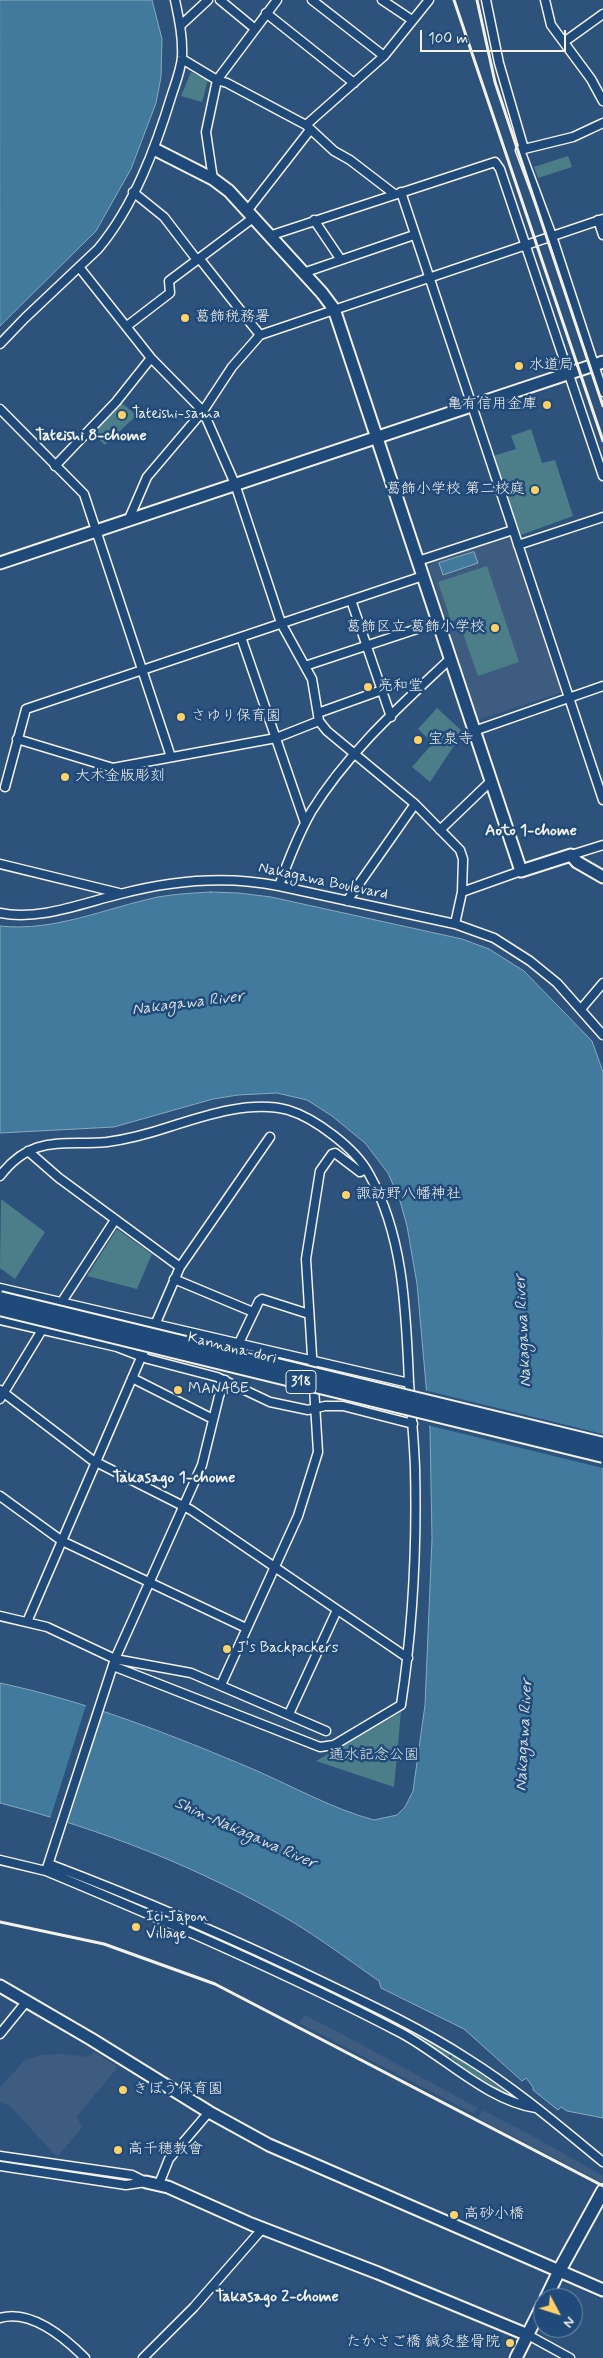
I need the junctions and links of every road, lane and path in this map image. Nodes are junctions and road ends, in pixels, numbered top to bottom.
1 (174, 0) edge
2 (208, 0) edge
3 (220, 0) edge
4 (277, 0) edge
5 (312, 0) edge
6 (382, 0) edge
7 (428, 0) edge
8 (486, 0) edge
9 (545, 0) edge
10 (266, 13) junction
11 (603, 14) edge
12 (412, 20) junction
13 (181, 26) junction
14 (254, 28) junction
15 (564, 42) junction
16 (384, 56) junction
17 (182, 59) junction
18 (217, 80) junction
19 (354, 83) junction
20 (603, 101) edge
21 (603, 123) edge
22 (308, 128) junction
23 (154, 149) junction
24 (522, 150) junction
25 (214, 179) junction
26 (133, 192) junction
27 (397, 193) junction
28 (250, 214) junction
29 (314, 220) junction
30 (600, 220) edge
31 (414, 235) junction
32 (603, 235) edge
33 (269, 236) junction
34 (552, 236) junction
35 (525, 244) junction
36 (198, 260) junction
37 (341, 260) junction
38 (79, 267) junction
39 (303, 273) junction
40 (429, 277) junction
41 (334, 309) junction
42 (126, 326) junction
43 (260, 335) junction
44 (0, 344) edge
45 (151, 358) junction
46 (598, 363) edge
47 (570, 373) junction
48 (603, 392) edge
49 (472, 406) junction
50 (0, 410) edge
51 (203, 411) junction
52 (377, 438) junction
53 (56, 466) junction
54 (603, 476) edge
55 (235, 484) junction
56 (603, 516) edge
57 (128, 521) junction
58 (513, 530) junction
59 (96, 531) junction
60 (518, 545) junction
61 (418, 561) junction
62 (0, 563) edge
63 (423, 576) junction
64 (352, 600) junction
65 (438, 622) junction
66 (281, 623) junction
67 (242, 637) junction
68 (367, 647) junction
69 (450, 659) junction
70 (305, 666) junction
71 (141, 670) junction
72 (603, 686) edge
73 (382, 690) junction
74 (568, 698) junction
75 (319, 717) junction
76 (391, 717) junction
77 (474, 731) junction
78 (276, 738) junction
79 (17, 739) junction
80 (354, 754) junction
81 (171, 757) junction
82 (491, 781) junction
83 (5, 787) dead end
84 (603, 800) edge
85 (415, 804) junction
86 (305, 823) junction
87 (440, 830) junction
88 (603, 845) edge
89 (571, 855) junction
90 (0, 864) edge
91 (521, 871) junction
92 (603, 877) edge
93 (279, 886) junction
94 (462, 892) junction
95 (120, 893) junction
96 (347, 901) junction
97 (0, 913) edge
98 (454, 924) junction
99 (603, 982) edge
100 (581, 1009) junction
101 (603, 1035) edge
102 (270, 1137) dead end
103 (28, 1150) junction
104 (366, 1169) junction
105 (0, 1176) edge
106 (115, 1220) junction
107 (180, 1267) junction
108 (174, 1279) junction
109 (0, 1288) edge
110 (0, 1298) edge
111 (61, 1303) junction
112 (0, 1308) edge
113 (253, 1312) junction
114 (309, 1314) junction
115 (0, 1320) edge
116 (154, 1323) junction
117 (42, 1330) junction
118 (239, 1343) junction
119 (140, 1357) junction
120 (314, 1361) junction
121 (132, 1378) junction
122 (225, 1380) junction
123 (409, 1383) junction
124 (1, 1393) edge
125 (317, 1409) junction
126 (213, 1419) junction
127 (413, 1424) junction
128 (603, 1444) edge
129 (603, 1456) edge
130 (96, 1461) junction
131 (0, 1496) edge
132 (184, 1506) junction
133 (62, 1541) junction
134 (275, 1567) junction
135 (148, 1582) junction
136 (337, 1610) junction
137 (0, 1616) edge
138 (26, 1622) junction
139 (246, 1628) junction
140 (408, 1658) junction
141 (113, 1665) junction
142 (221, 1685) junction
143 (289, 1714) junction
144 (326, 1731) dead end
145 (0, 1860) edge
146 (49, 1864) junction
147 (0, 1986) edge
148 (26, 2002) junction
149 (0, 2034) edge
150 (536, 2108) junction
151 (210, 2112) junction
152 (0, 2156) edge
153 (603, 2162) edge
154 (0, 2166) edge
155 (146, 2182) junction
156 (158, 2184) junction
157 (603, 2190) edge
158 (264, 2228) junction
159 (559, 2271) junction
160 (551, 2288) edge
161 (603, 2290) edge
162 (0, 2318) edge
163 (533, 2324) edge
164 (528, 2334) junction
165 (85, 2358) edge
166 (143, 2358) edge
167 (516, 2358) edge
168 (570, 2358) edge

1 - 13 street
2 - 13 street
3 - 14 street
4 - 10 street
5 - 16 street
6 - 12 street
7 - 12 street
8 - 24 street
9 - 15 street
10 - 14 street
10 - 19 street
11 - 15 street
12 - 16 street
13 - 17 street
14 - 18 street
15 - 20 street
16 - 19 street
17 - 18 street
17 - 23 street
18 - 22 street
18 - 25 street
19 - 22 street
21 - 24 street
22 - 27 street
22 - 28 street
23 - 25 street
23 - 26 street
24 - 34 street
25 - 28 street
26 - 36 street
26 - 38 street
27 - 29 street
27 - 31 street
27 - 35 street
28 - 33 street
28 - 36 street
29 - 33 street
29 - 37 street
30 - 32 street
30 - 34 street
31 - 37 street
31 - 40 street
33 - 39 street
34 - 35 street
34 - 46 street
35 - 40 street
35 - 47 street
36 - 42 street
36 - 43 street
37 - 39 street
38 - 42 street
38 - 44 street
39 - 41 street
40 - 41 street
40 - 49 street
41 - 43 street
41 - 52 street
42 - 45 street
43 - 51 street
45 - 51 street
45 - 53 street
46 - 47 street
46 - 48 street
47 - 49 street
47 - 54 street
49 - 52 street
49 - 58 street
50 - 53 street
51 - 55 street
51 - 57 street
52 - 55 street
52 - 61 street
53 - 59 street
55 - 57 street
55 - 66 street
56 - 60 street
57 - 59 street
58 - 60 street
58 - 61 street
59 - 62 street
59 - 71 street
60 - 74 street
61 - 63 street
63 - 64 street
63 - 65 street
64 - 66 street
64 - 68 street
65 - 68 street
65 - 69 street
66 - 67 street
66 - 70 street
67 - 71 street
67 - 78 street
68 - 70 street
68 - 73 street
69 - 76 street
69 - 77 street
70 - 75 street
71 - 79 street
71 - 81 street
72 - 74 street
73 - 75 street
73 - 76 street
74 - 77 street
74 - 84 street
75 - 78 street
75 - 80 street
76 - 80 street
77 - 82 street
78 - 81 street
78 - 86 street
79 - 81 street
79 - 83 street
80 - 85 street
80 - 86 street
82 - 87 street
82 - 91 street
85 - 87 street
85 - 96 street
86 - 93 street
87 - 94 street
88 - 89 street
89 - 91 street
89 - 92 street
90 - 95 street
91 - 94 street
93 - 95 street, Nakagawa Boulevard
93 - 96 street, Nakagawa Boulevard
94 - 98 street
95 - 97 street, Nakagawa Boulevard
96 - 98 street, Nakagawa Boulevard
98 - 100 street, Nakagawa Boulevard
99 - 100 street
100 - 101 street, Nakagawa Boulevard
102 - 107 street
103 - 104 street
103 - 105 street
103 - 106 street
104 - 114 street
104 - 123 street
106 - 107 street
106 - 111 street
107 - 108 street
108 - 113 street
108 - 116 street
109 - 111 street
110 - 128 main road, Kannana-dori / 318, bridge
111 - 116 street
112 - 129 main road, Kannana-dori / 318, bridge
113 - 114 street
113 - 118 street
114 - 120 street
115 - 117 street
116 - 118 street
116 - 119 street
117 - 119 street
117 - 124 street
118 - 120 street
119 - 121 street
119 - 122 street
120 - 123 street
120 - 125 street
121 - 126 street
121 - 130 street
122 - 125 street
122 - 126 street
123 - 127 street
124 - 130 street
125 - 127 street
125 - 134 street
126 - 132 street
127 - 140 street
130 - 132 street
130 - 133 street
131 - 133 street
132 - 134 street
132 - 135 street
133 - 135 street
133 - 138 street
134 - 136 street
134 - 139 street
135 - 139 street
135 - 141 street
136 - 140 street
136 - 143 street
137 - 138 street
138 - 141 street
139 - 142 street
140 - 141 street
141 - 142 street
141 - 146 street
142 - 143 street
143 - 144 street
145 - 146 street
146 - 150 street
146 - 150 street
147 - 148 street
148 - 149 street
148 - 151 street
150 - 153 street
151 - 156 street
151 - 159 street
152 - 155 street
154 - 155 street
155 - 156 street
156 - 158 street
157 - 159 main road
158 - 164 street
158 - 166 street
159 - 160 street
159 - 161 street
162 - 165 street
163 - 164 street
164 - 167 street
164 - 168 street

